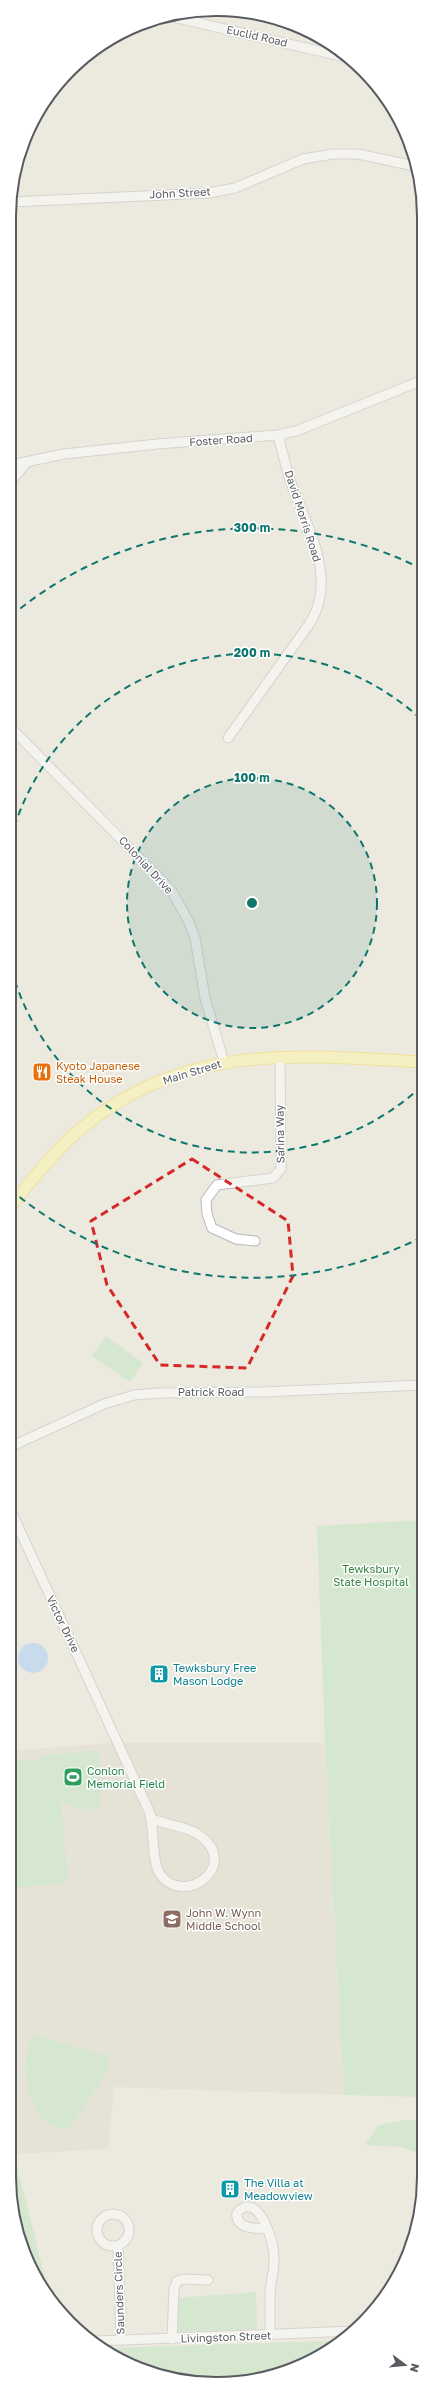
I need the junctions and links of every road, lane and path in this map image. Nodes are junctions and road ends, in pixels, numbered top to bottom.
1 (184, 19) edge
2 (335, 55) edge
3 (410, 165) edge
4 (16, 202) edge
5 (417, 382) edge
6 (278, 435) junction
7 (27, 462) junction
8 (16, 464) edge
9 (16, 476) edge
10 (16, 733) edge
11 (228, 738) dead end
12 (280, 1057) junction
13 (224, 1062) junction
14 (417, 1062) edge
15 (16, 1201) edge
16 (255, 1241) dead end
17 (417, 1385) edge
18 (16, 1444) edge
19 (16, 1522) edge
20 (152, 1819) junction
21 (267, 2228) dead end
22 (118, 2246) dead end
23 (208, 2280) dead end
24 (344, 2331) edge
25 (270, 2335) junction
26 (172, 2339) junction
27 (121, 2340) junction
28 (103, 2342) edge

1 - 2 street, Euclid Road
3 - 4 street, John Street
5 - 6 street, Foster Road
6 - 7 street, Foster Road
6 - 11 street, David Morris Road
7 - 8 street, Foster Road
7 - 9 street
10 - 13 street, Colonial Drive
12 - 13 main road, Main Street
12 - 14 main road, Main Street
12 - 16 street, Sarina Way
13 - 15 main road, Main Street
17 - 18 street, Patrick Road
19 - 20 street, Victor Drive
20 - 20 street, Victor Drive
21 - 25 street
22 - 27 street, Saunders Circle
23 - 26 street
24 - 25 street, Livingston Street
25 - 26 street, Livingston Street
26 - 27 street, Livingston Street
27 - 28 street, Livingston Street

